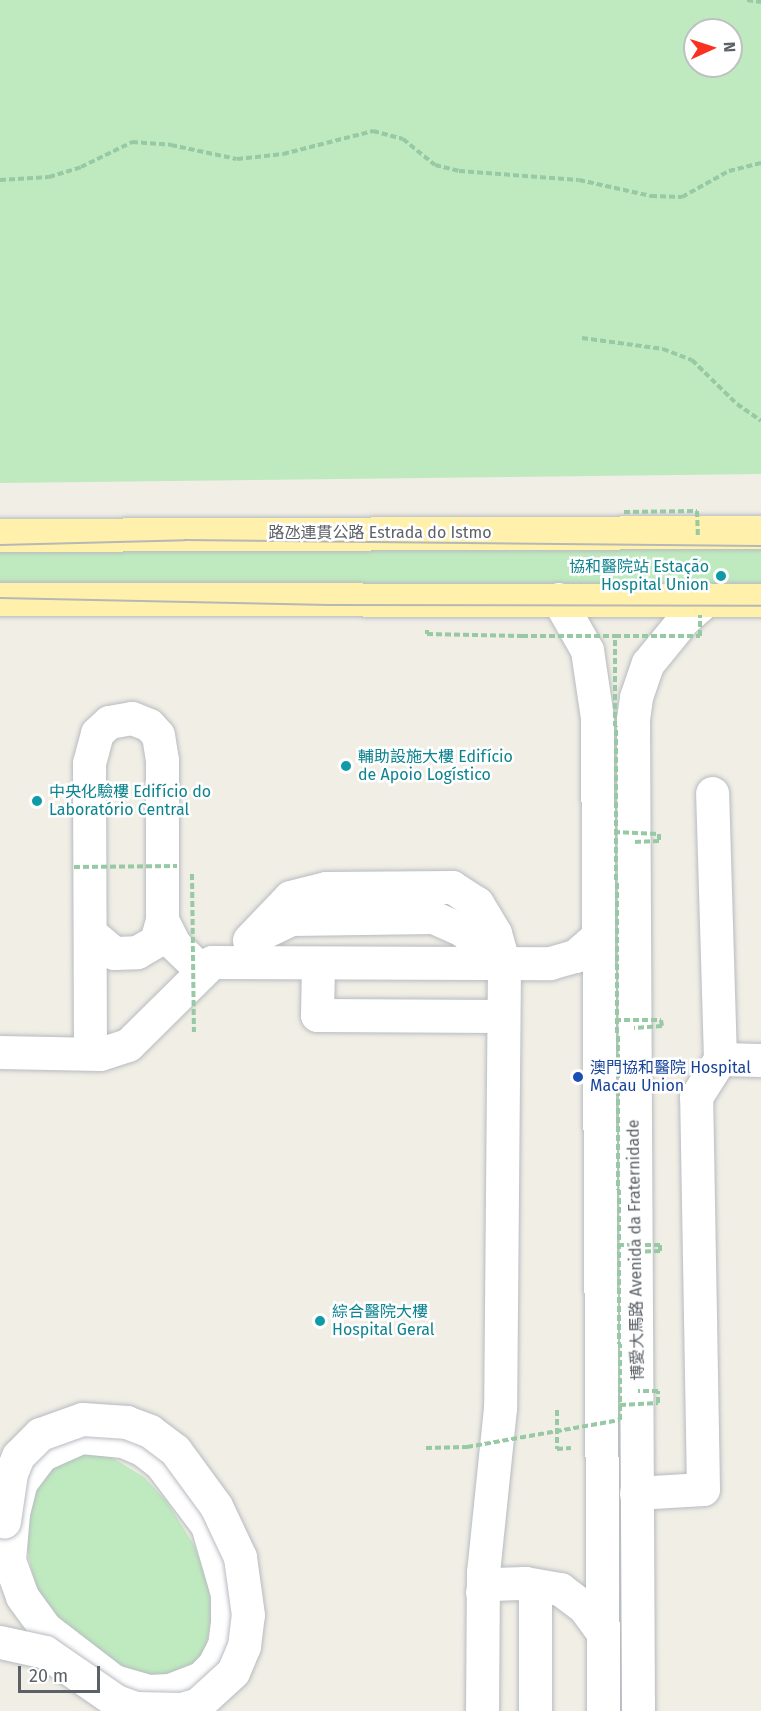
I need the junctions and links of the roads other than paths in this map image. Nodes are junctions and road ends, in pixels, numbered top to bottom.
1 (761, 532) edge
2 (0, 535) edge
3 (558, 598) junction
4 (0, 599) edge
5 (761, 600) edge
6 (703, 607) junction
7 (712, 793) dead end
8 (162, 920) junction
9 (90, 933) junction
10 (597, 937) junction
11 (318, 963) junction
12 (504, 964) junction
13 (207, 966) junction
14 (503, 1016) junction
15 (0, 1052) edge
16 (90, 1053) junction
17 (720, 1059) junction
18 (761, 1060) edge
19 (636, 1493) junction
20 (3, 1535) edge
21 (482, 1582) junction
22 (525, 1583) junction
23 (0, 1627) edge
24 (602, 1632) junction
25 (638, 1632) junction
26 (0, 1642) edge
27 (68, 1647) junction
28 (114, 1681) junction
29 (191, 1707) edge
30 (134, 1711) edge
31 (482, 1711) edge
32 (536, 1711) edge
33 (603, 1711) edge
34 (638, 1711) edge

1 - 2 main road, 路氹連貫公路 Estrada do Istmo
3 - 4 main road
3 - 6 main road
3 - 10 street
5 - 6 main road
6 - 19 street, 博愛大馬路 Avenida da Fraternidade
7 - 17 street
8 - 9 street
8 - 9 street
8 - 13 street
9 - 16 street
10 - 12 street
10 - 24 street
11 - 12 street
11 - 13 street
11 - 14 street
12 - 13 street
12 - 14 street
13 - 16 street
14 - 21 street
15 - 16 street
17 - 18 street
17 - 19 street
19 - 25 street, 博愛大馬路 Avenida da Fraternidade
20 - 27 street
20 - 28 street
20 - 29 street, bridge
21 - 22 street
21 - 31 street
22 - 24 street
22 - 32 street
23 - 27 street
24 - 25 street
24 - 33 street
25 - 34 street, 博愛大馬路 Avenida da Fraternidade
26 - 29 street, bridge
27 - 28 street
28 - 30 street

